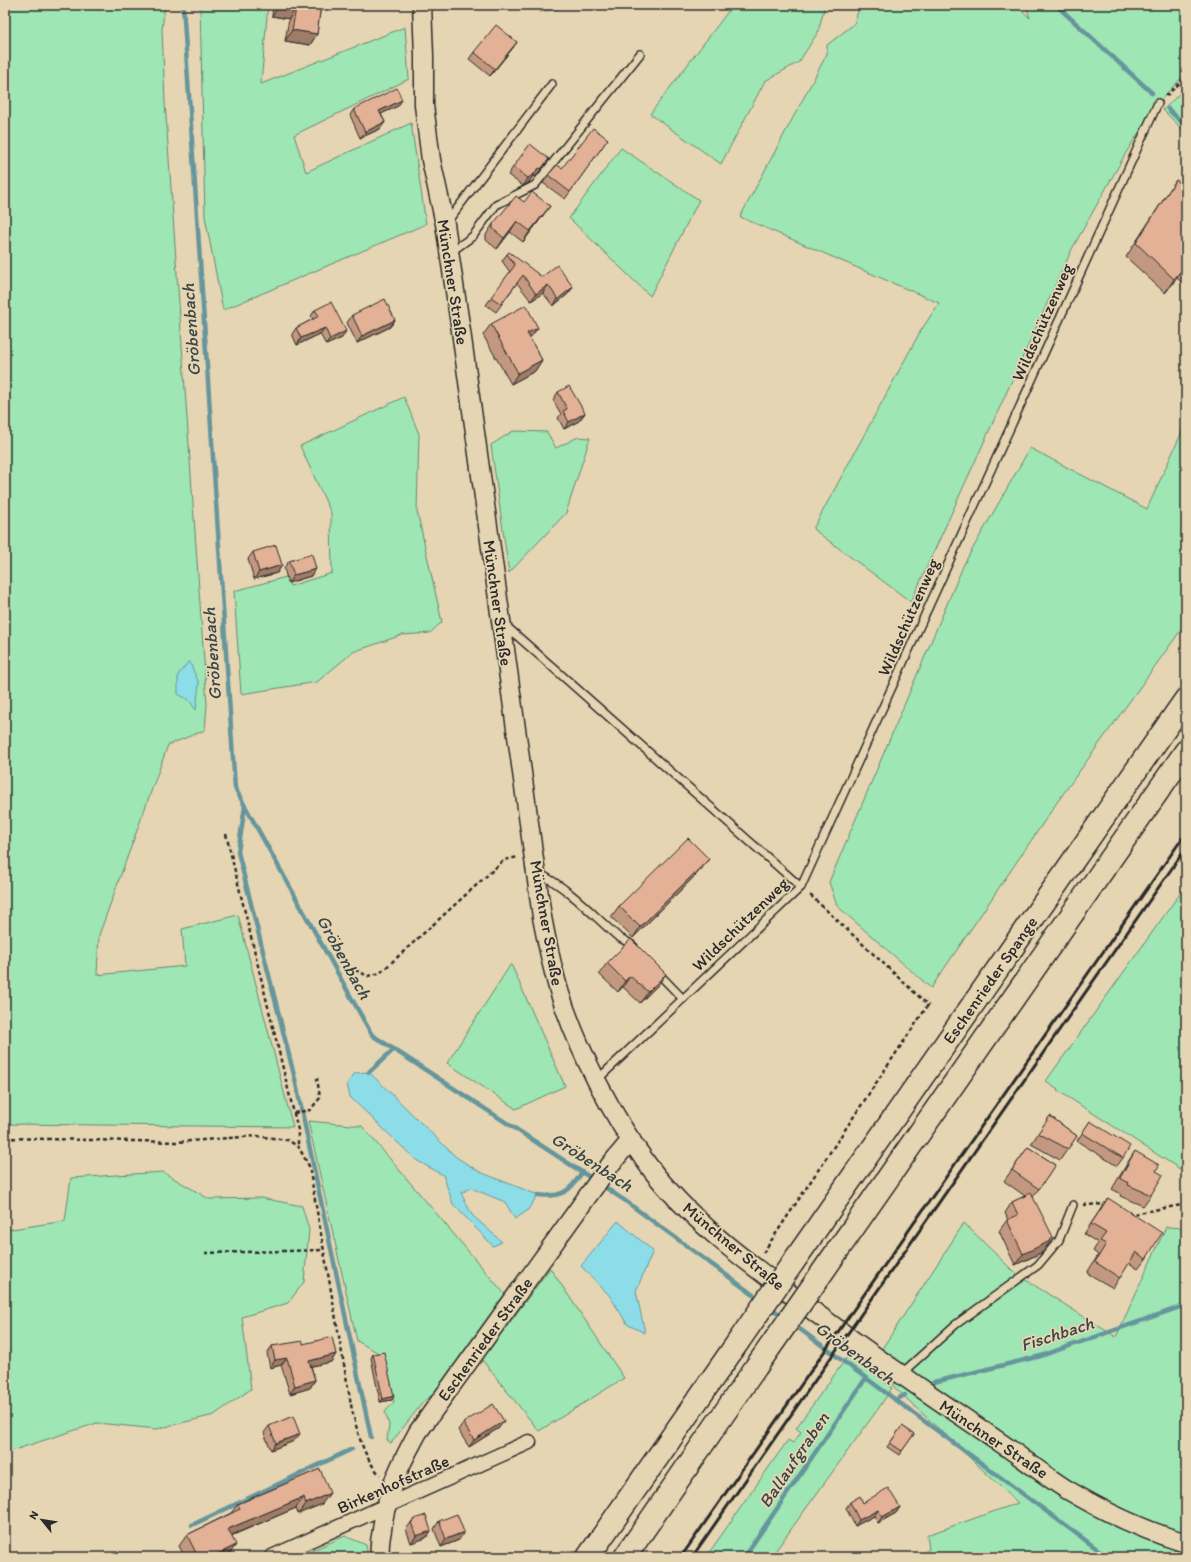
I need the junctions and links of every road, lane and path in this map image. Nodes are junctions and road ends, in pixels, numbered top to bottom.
1 (422, 5) edge
2 (640, 54) dead end
3 (1186, 77) edge
4 (552, 84) dead end
5 (1158, 103) joint
6 (445, 224) junction
7 (450, 253) junction
8 (501, 622) junction
9 (1186, 699) edge
10 (1186, 751) edge
11 (226, 834) dead end
12 (534, 854) junction
13 (536, 872) junction
14 (801, 887) junction
15 (641, 954) edge
16 (651, 965) edge
17 (355, 970) dead end
18 (683, 999) junction
19 (317, 1078) dead end
20 (597, 1080) junction
21 (295, 1112) junction
22 (5, 1138) edge
23 (631, 1140) junction
24 (298, 1146) junction
25 (1186, 1204) edge
26 (1073, 1205) joint
27 (1112, 1207) edge
28 (1126, 1212) edge
29 (324, 1250) junction
30 (205, 1253) dead end
31 (754, 1266) junction
32 (899, 1375) junction
33 (529, 1442) dead end
34 (391, 1486) junction
35 (384, 1508) junction
36 (1186, 1543) edge
37 (272, 1557) edge
38 (380, 1557) edge
39 (588, 1557) edge
40 (625, 1557) edge

1 - 6 street, Münchner Straße
2 - 7 lane
3 - 5 path
4 - 6 lane
5 - 14 lane, Wildschützenweg
6 - 7 street, Münchner Straße
7 - 8 street, Münchner Straße
8 - 12 street, Münchner Straße
8 - 14 lane
9 - 39 highway, Eschenrieder Spange, bridge
10 - 40 highway, Eschenrieder Spange, bridge
11 - 21 path
12 - 13 street, Münchner Straße
12 - 17 path
13 - 15 lane
13 - 20 street, Münchner Straße
14 - 18 lane, Wildschützenweg
14 - 31 path
16 - 18 lane
18 - 20 lane, Wildschützenweg
19 - 21 path
20 - 23 street, Münchner Straße
21 - 24 path
22 - 24 path
23 - 31 street, Münchner Straße
23 - 34 street, Eschenrieder Straße
24 - 29 path
25 - 28 path
26 - 27 path
26 - 32 lane
29 - 30 path
29 - 34 path
31 - 32 street, Münchner Straße
32 - 36 street, Münchner Straße
33 - 35 street, Birkenhofstraße
34 - 35 street, Eschenrieder Straße
35 - 37 street, Birkenhofstraße
35 - 38 street, Eschenrieder Straße

